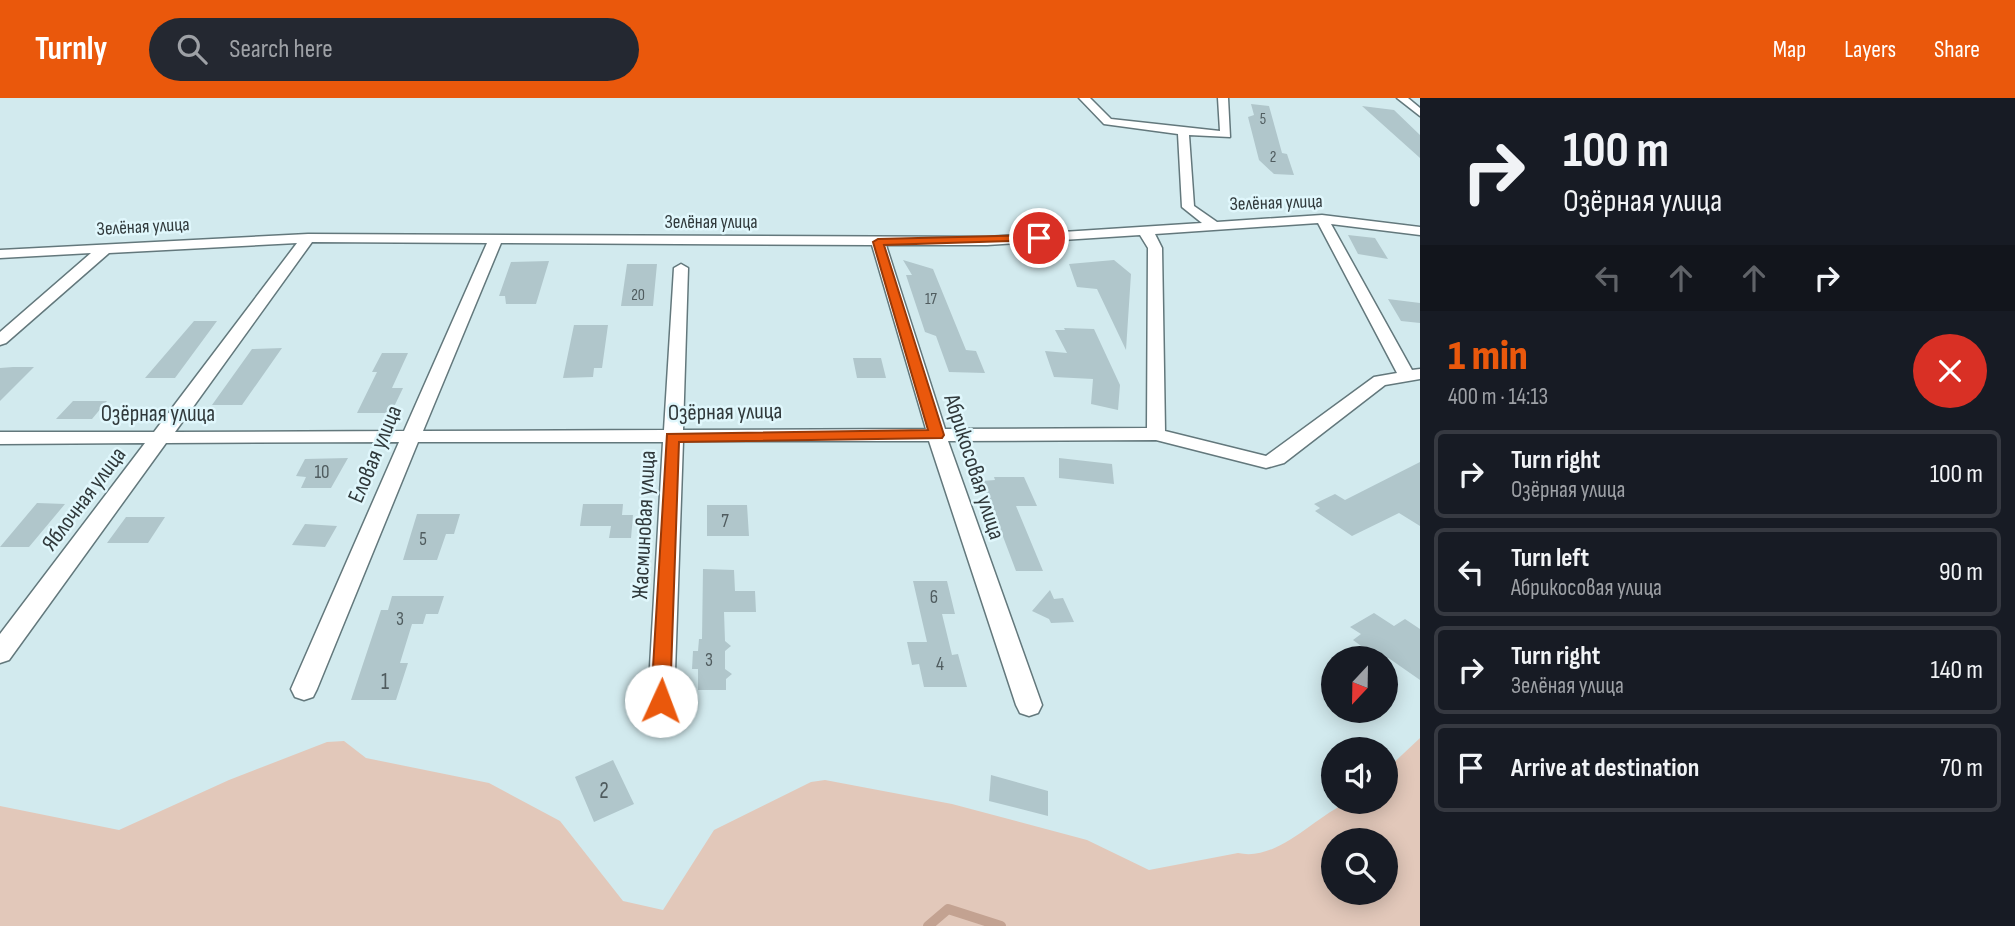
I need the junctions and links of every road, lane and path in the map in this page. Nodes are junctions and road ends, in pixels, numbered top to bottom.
1 (1084, 98) edge
2 (1223, 98) edge
3 (1402, 98) edge
4 (1420, 113) edge
5 (1183, 131) junction
6 (1322, 219) junction
7 (1212, 224) junction
8 (1144, 231) junction
9 (1420, 231) edge
10 (309, 238) junction
11 (495, 240) junction
12 (878, 242) junction
13 (106, 247) junction
14 (0, 254) edge
15 (681, 268) dead end
16 (0, 340) edge
17 (1414, 375) edge
18 (1156, 434) junction
19 (937, 435) junction
20 (408, 436) junction
21 (0, 438) edge
22 (672, 438) junction
23 (159, 439) junction
24 (0, 653) edge
25 (304, 689) dead end
26 (661, 701) dead end
27 (1029, 705) dead end

1 - 5 street
2 - 5 street
3 - 4 street
5 - 7 street
6 - 7 street, Зелёная улица
6 - 9 street, Зелёная улица
6 - 17 street
7 - 8 street, Зелёная улица
8 - 12 street, Зелёная улица
8 - 18 street
10 - 11 street, Зелёная улица
10 - 13 street, Зелёная улица
10 - 23 street, Яблочная улица
11 - 12 street, Зелёная улица
11 - 20 street, Еловая улица
12 - 19 street, Абрикосовая улица
13 - 14 street, Зелёная улица
13 - 16 street
15 - 22 street, Жасминовая улица
17 - 18 street, Озёрная улица
18 - 19 street, Озёрная улица
19 - 22 street, Озёрная улица
19 - 27 street, Абрикосовая улица
20 - 22 street, Озёрная улица
20 - 23 street, Озёрная улица
20 - 25 street, Еловая улица
21 - 23 street, Озёрная улица
22 - 26 street, Жасминовая улица
23 - 24 street, Яблочная улица

